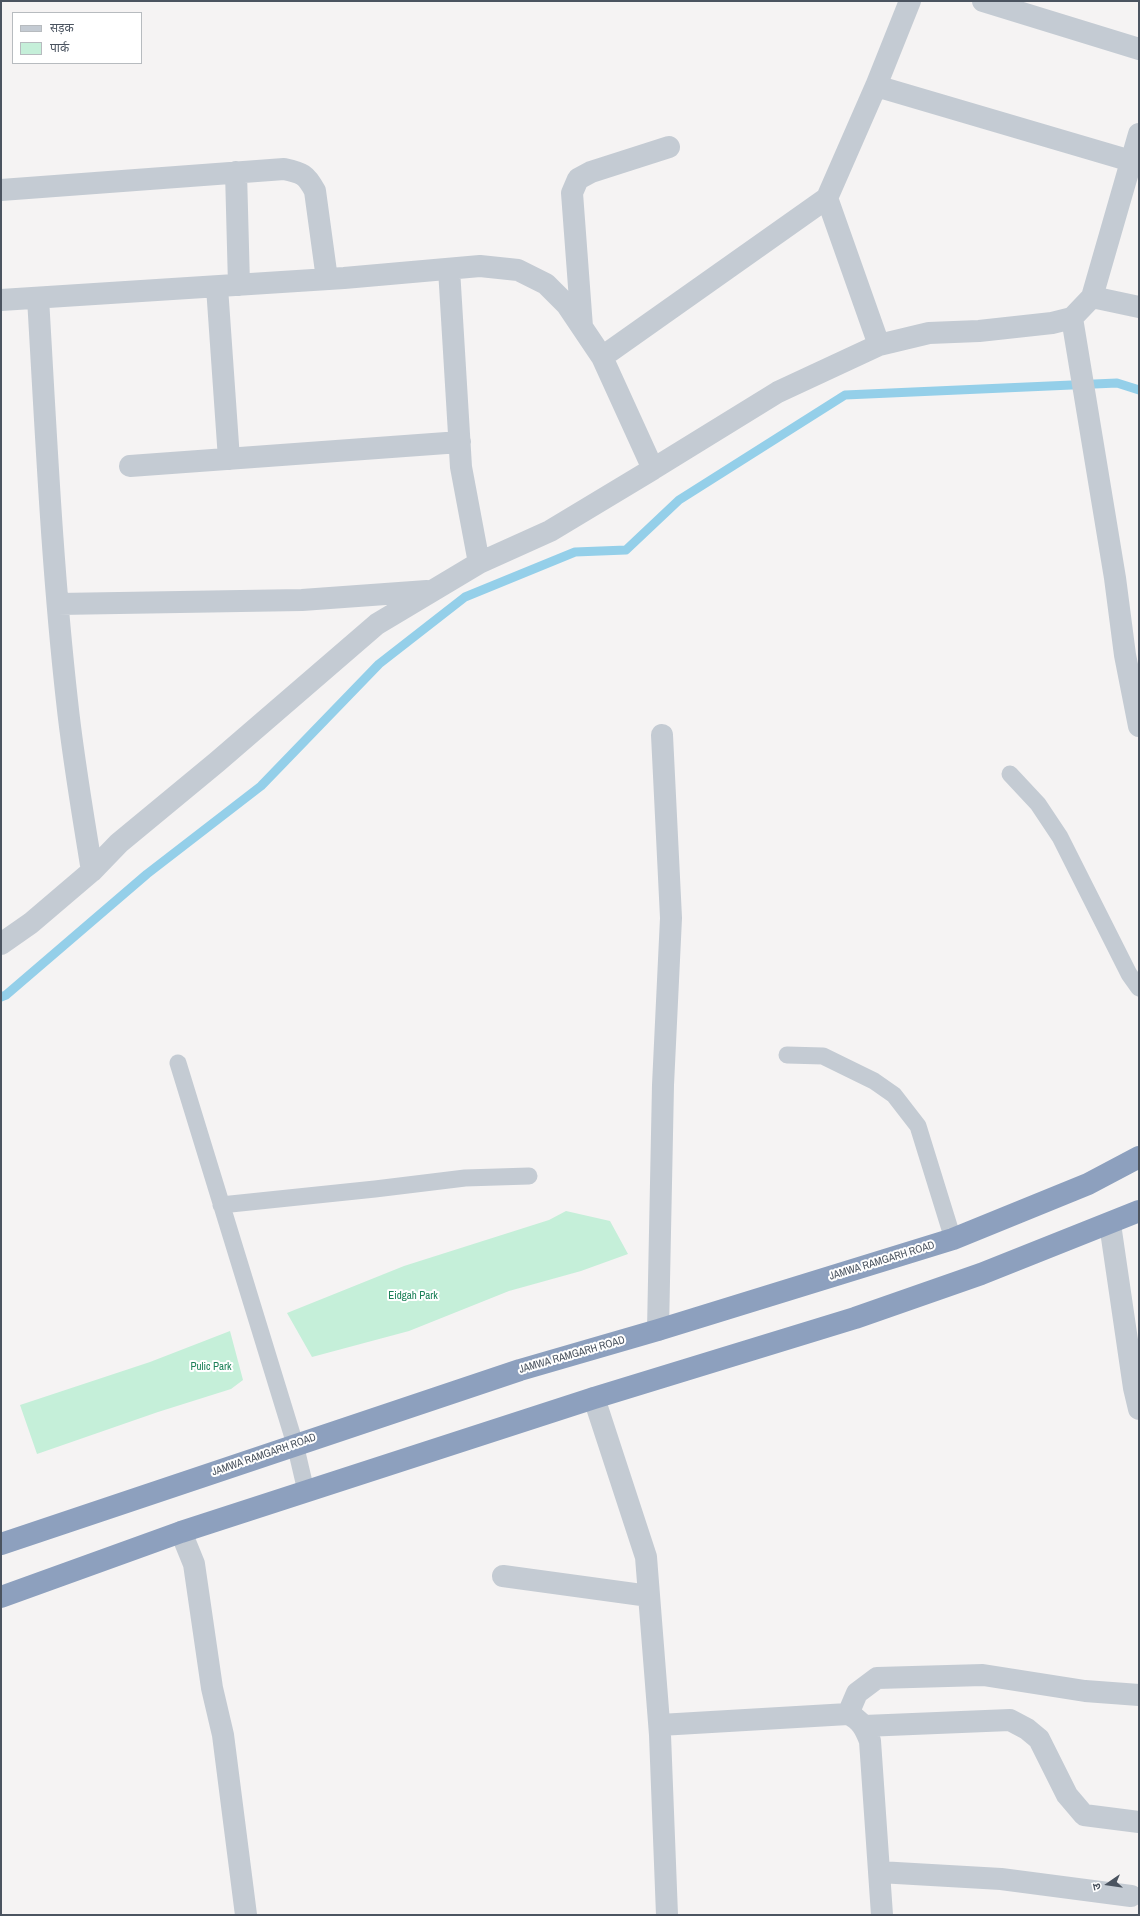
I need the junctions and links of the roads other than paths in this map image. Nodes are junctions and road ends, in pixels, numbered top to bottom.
1 (910, 1) edge
2 (983, 1) edge
3 (1139, 49) edge
4 (876, 86) junction
5 (1139, 134) edge
6 (669, 147) dead end
7 (1131, 161) junction
8 (236, 172) junction
9 (1, 190) edge
10 (827, 198) junction
11 (449, 269) junction
12 (326, 280) junction
13 (238, 285) junction
14 (217, 287) junction
15 (1092, 297) junction
16 (38, 298) junction
17 (1, 300) edge
18 (1139, 307) edge
19 (582, 328) junction
20 (1074, 329) junction
21 (879, 345) junction
22 (602, 357) junction
23 (460, 442) junction
24 (228, 459) junction
25 (130, 466) dead end
26 (653, 469) junction
27 (479, 563) junction
28 (431, 591) junction
29 (58, 604) junction
30 (1139, 726) edge
31 (662, 735) dead end
32 (1010, 774) dead end
33 (92, 871) junction
34 (1, 944) edge
35 (1139, 988) edge
36 (787, 1055) dead end
37 (178, 1063) dead end
38 (1139, 1157) edge
39 (529, 1176) dead end
40 (222, 1205) junction
41 (1139, 1211) edge
42 (1110, 1224) junction
43 (953, 1239) junction
44 (658, 1330) junction
45 (594, 1398) junction
46 (1139, 1409) edge
47 (295, 1444) junction
48 (306, 1491) junction
49 (181, 1532) junction
50 (1, 1544) edge
51 (503, 1576) dead end
52 (649, 1596) junction
53 (1, 1597) edge
54 (1139, 1695) edge
55 (856, 1720) junction
56 (660, 1725) junction
57 (1139, 1822) edge
58 (879, 1872) junction
59 (1131, 1896) dead end
60 (246, 1915) edge
61 (667, 1915) edge
62 (882, 1915) edge

1 - 4 street
2 - 3 street
4 - 7 street
4 - 10 street
5 - 7 street
6 - 19 street
7 - 15 street
8 - 9 street
8 - 12 street
8 - 13 street
10 - 21 street
10 - 22 street
11 - 12 street
11 - 19 street
11 - 23 street
12 - 13 street
13 - 14 street
14 - 16 street
14 - 24 street
15 - 18 street
15 - 20 street
16 - 17 street
16 - 29 street
19 - 22 street
20 - 21 street
20 - 30 street
21 - 26 street
22 - 26 street
23 - 24 street
23 - 27 street
24 - 25 street
26 - 27 street
27 - 28 street
28 - 29 street
28 - 33 street
29 - 33 street
31 - 44 street
32 - 35 lane
33 - 34 street
36 - 43 lane
37 - 40 lane
38 - 43 highway, JAMWA RAMGARH ROAD
39 - 40 lane
40 - 47 lane
41 - 42 highway
42 - 45 highway
42 - 46 street
43 - 44 highway, JAMWA RAMGARH ROAD
44 - 47 highway, JAMWA RAMGARH ROAD
45 - 48 highway
45 - 52 street
47 - 48 lane
47 - 50 highway, JAMWA RAMGARH ROAD
48 - 49 highway
49 - 53 highway
49 - 60 street
51 - 52 street
52 - 56 street
54 - 55 street
55 - 56 street
55 - 57 street
55 - 58 street
56 - 61 street
58 - 59 street
58 - 62 street

